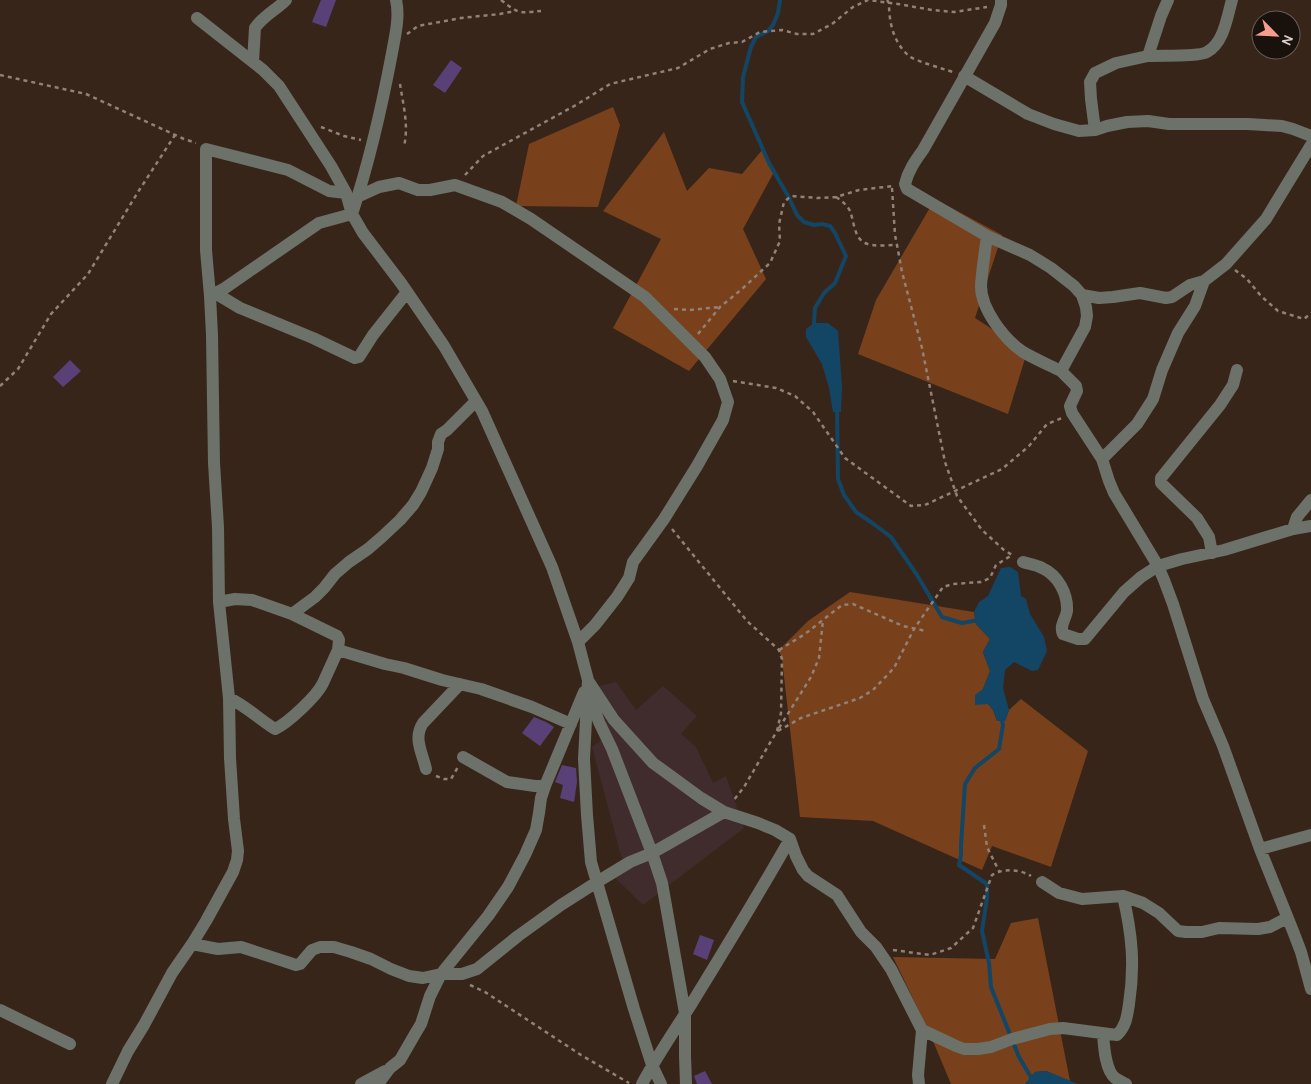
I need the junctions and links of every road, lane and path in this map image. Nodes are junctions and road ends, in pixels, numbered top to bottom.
1 (286, 0) edge
2 (396, 0) edge
3 (501, 0) edge
4 (1168, 0) edge
5 (1232, 0) edge
6 (888, 1) edge
7 (1001, 3) edge
8 (515, 11) junction
9 (541, 11) dead end
10 (197, 18) dead end
11 (393, 44) junction
12 (1148, 56) junction
13 (253, 62) junction
14 (0, 75) edge
15 (964, 76) junction
16 (399, 81) dead end
17 (320, 126) dead end
18 (1094, 130) junction
19 (175, 135) junction
20 (1311, 136) edge
21 (372, 143) junction
22 (1311, 145) edge
23 (404, 146) dead end
24 (206, 149) junction
25 (455, 185) junction
26 (898, 185) junction
27 (351, 195) junction
28 (836, 197) junction
29 (352, 214) junction
30 (987, 236) junction
31 (897, 246) junction
32 (1226, 264) junction
33 (1204, 281) junction
34 (407, 292) junction
35 (213, 295) junction
36 (1082, 295) junction
37 (655, 308) junction
38 (720, 308) junction
39 (1311, 313) edge
40 (691, 342) junction
41 (1237, 370) dead end
42 (1061, 371) junction
43 (720, 379) junction
44 (0, 386) edge
45 (476, 401) junction
46 (1072, 413) junction
47 (1102, 458) junction
48 (955, 491) junction
49 (1311, 500) edge
50 (664, 519) junction
51 (1311, 526) edge
52 (1293, 528) junction
53 (1212, 553) junction
54 (1012, 555) junction
55 (1023, 562) joint
56 (1158, 566) junction
57 (219, 602) junction
58 (292, 614) junction
59 (823, 620) junction
60 (914, 628) junction
61 (926, 631) dead end
62 (578, 642) junction
63 (338, 650) junction
64 (778, 650) junction
65 (460, 684) junction
66 (588, 686) junction
67 (229, 698) junction
68 (571, 724) junction
69 (777, 732) junction
70 (463, 757) joint
71 (426, 769) joint
72 (544, 786) junction
73 (724, 812) junction
74 (984, 825) dead end
75 (1311, 835) edge
76 (790, 839) junction
77 (1260, 849) junction
78 (652, 854) junction
79 (999, 871) junction
80 (597, 882) junction
81 (1042, 882) joint
82 (1122, 896) junction
83 (1287, 918) junction
84 (192, 944) junction
85 (876, 947) junction
86 (1308, 973) edge
87 (442, 974) junction
88 (469, 985) dead end
89 (1311, 989) edge
90 (0, 1010) edge
91 (685, 1013) junction
92 (922, 1030) junction
93 (1103, 1034) junction
94 (70, 1044) dead end
95 (652, 1065) junction
96 (390, 1068) junction
97 (112, 1084) edge
98 (361, 1084) edge
99 (378, 1084) edge
100 (630, 1084) edge
101 (642, 1084) edge
102 (661, 1084) edge
103 (686, 1084) edge
104 (919, 1084) edge
105 (1126, 1084) edge

1 - 13 street
2 - 11 street
3 - 8 path
4 - 12 street
5 - 12 street
6 - 7 path
6 - 15 path
6 - 25 path
7 - 15 street
8 - 9 path
8 - 11 path
10 - 13 street
11 - 21 street
12 - 18 street
13 - 27 street
14 - 19 path
15 - 18 street
15 - 26 street
16 - 23 path
17 - 21 path
18 - 20 street
19 - 24 path
19 - 44 path
21 - 27 street
22 - 32 street
24 - 27 street
24 - 35 street
25 - 27 street
25 - 37 street
26 - 28 path
26 - 30 street
26 - 31 path
27 - 29 street
28 - 31 path
28 - 38 path
29 - 34 street
29 - 35 street
30 - 36 street
30 - 42 street
31 - 48 path
32 - 33 street
32 - 39 path
33 - 36 street
33 - 47 street
34 - 35 street
34 - 45 street
35 - 57 street
36 - 42 street
37 - 38 path
37 - 40 street
38 - 40 path
40 - 43 street
41 - 53 street
42 - 46 street
43 - 48 path
43 - 50 street
45 - 58 street
45 - 62 street
46 - 47 street
46 - 48 path
47 - 56 street
48 - 54 path
49 - 52 street
50 - 62 street
50 - 64 path
51 - 52 street
52 - 53 street
53 - 56 street
54 - 55 path
54 - 60 path
55 - 56 street
56 - 77 street
57 - 58 street
57 - 67 street
58 - 63 street
59 - 60 path
59 - 64 path
59 - 69 path
60 - 61 path
60 - 69 path
62 - 66 street
63 - 65 street
63 - 67 street
64 - 69 path
65 - 68 street
65 - 71 street
66 - 68 street
66 - 73 street
66 - 78 street
66 - 80 street
67 - 84 street
68 - 72 street
69 - 73 path
70 - 71 path
70 - 72 street
72 - 87 street
73 - 76 street
73 - 78 street
74 - 79 path
75 - 77 street
76 - 85 street
76 - 91 street
77 - 83 street
78 - 80 street
78 - 91 street
79 - 81 path
79 - 85 path
80 - 87 street
80 - 95 street
81 - 82 street
82 - 83 street
82 - 93 street
83 - 86 street
84 - 87 street
84 - 97 street
85 - 92 street
86 - 89 street
87 - 96 street
88 - 100 path
90 - 94 street
91 - 95 street
91 - 103 street
92 - 93 street
92 - 104 street
93 - 105 street
95 - 101 street
95 - 102 street
96 - 98 street
96 - 99 street

